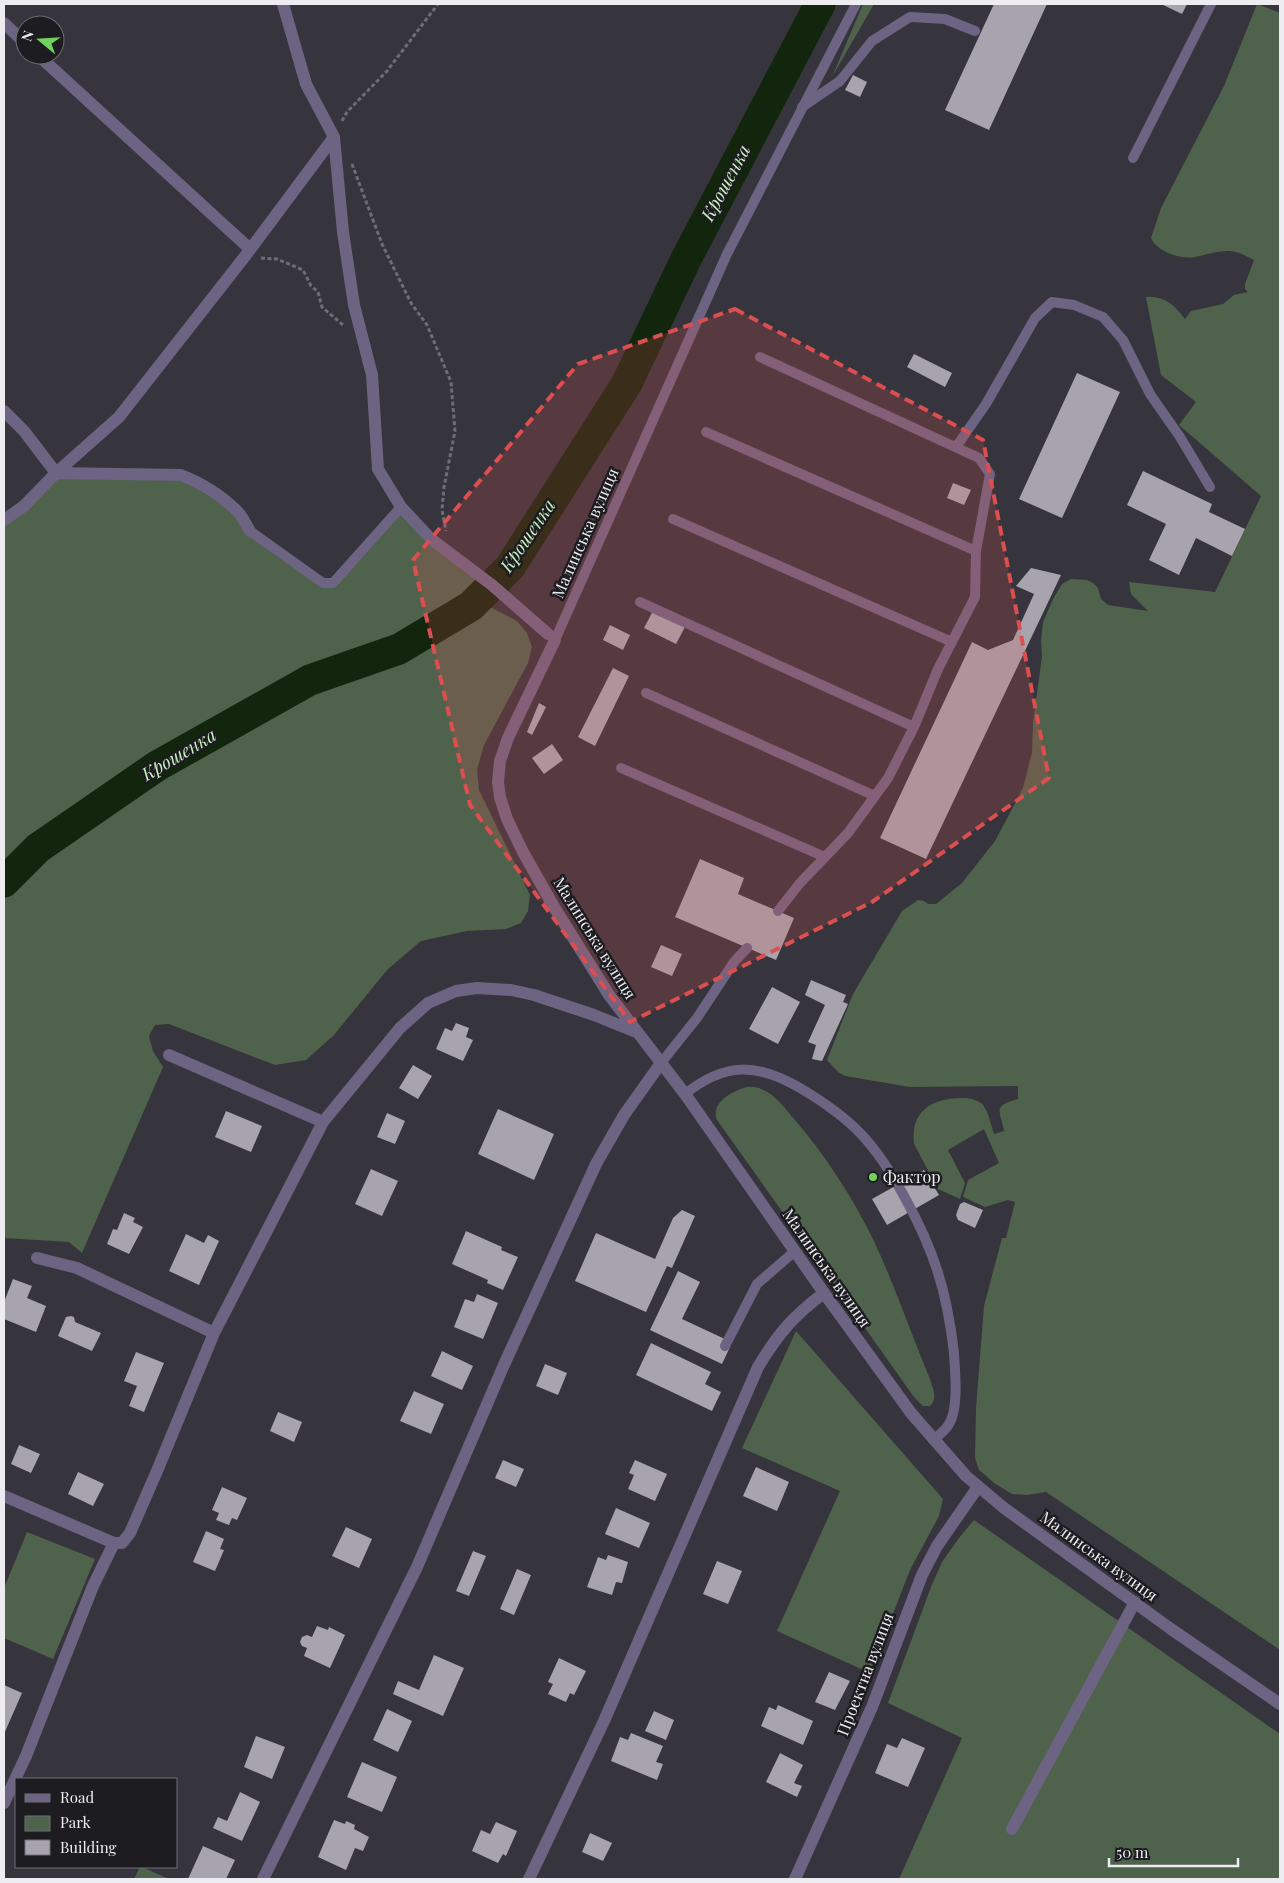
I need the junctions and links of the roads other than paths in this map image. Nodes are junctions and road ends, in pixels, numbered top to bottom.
1 (283, 4) edge
2 (856, 4) edge
3 (1211, 4) edge
4 (4, 23) edge
5 (975, 31) dead end
6 (15, 33) edge
7 (49, 65) edge
8 (801, 108) junction
9 (334, 136) junction
10 (1133, 158) dead end
11 (250, 249) junction
12 (760, 357) dead end
13 (4, 411) edge
14 (706, 432) dead end
15 (956, 447) junction
16 (56, 473) junction
17 (1210, 487) dead end
18 (401, 507) junction
19 (673, 519) dead end
20 (4, 520) edge
21 (250, 531) joint
22 (976, 551) junction
23 (640, 602) dead end
24 (551, 637) junction
25 (952, 642) junction
26 (646, 692) dead end
27 (914, 727) junction
28 (621, 768) dead end
29 (875, 796) junction
30 (825, 857) junction
31 (778, 911) dead end
32 (747, 948) dead end
33 (638, 1033) junction
34 (169, 1055) dead end
35 (661, 1063) junction
36 (685, 1094) junction
37 (323, 1122) junction
38 (795, 1251) junction
39 (37, 1258) dead end
40 (824, 1293) junction
41 (214, 1333) junction
42 (725, 1346) dead end
43 (933, 1440) junction
44 (978, 1487) junction
45 (4, 1496) edge
46 (114, 1543) junction
47 (1135, 1602) junction
48 (1280, 1704) edge
49 (7, 1785) edge
50 (4, 1802) edge
51 (1012, 1829) dead end
52 (263, 1879) edge
53 (529, 1879) edge
54 (795, 1879) edge

1 - 9 street
2 - 8 lane, Малинська вулиця
3 - 10 lane
4 - 6 street
5 - 8 lane
7 - 11 street
8 - 24 lane, Малинська вулиця
9 - 11 street
9 - 18 street
11 - 16 street
12 - 15 lane
13 - 16 street
14 - 22 lane
15 - 17 lane
15 - 22 lane
16 - 20 street
16 - 21 street
18 - 21 lane
18 - 24 street
19 - 25 lane
22 - 25 lane
23 - 27 lane
24 - 33 street, Малинська вулиця
25 - 27 lane
26 - 29 lane
27 - 29 lane
28 - 30 lane
29 - 30 lane
30 - 31 lane
32 - 35 lane
33 - 35 street, Малинська вулиця
33 - 37 street
34 - 37 street
35 - 36 street, Малинська вулиця
35 - 52 street
36 - 38 street, Малинська вулиця
36 - 43 lane
37 - 41 street
38 - 40 street, Малинська вулиця
38 - 42 lane
39 - 41 street
40 - 43 street, Малинська вулиця
40 - 53 street
41 - 46 street
43 - 44 street, Малинська вулиця
44 - 47 street, Малинська вулиця
44 - 54 street, Проектна вулиця
45 - 46 street
46 - 49 street
47 - 48 street, Малинська вулиця
47 - 51 street
49 - 50 street

